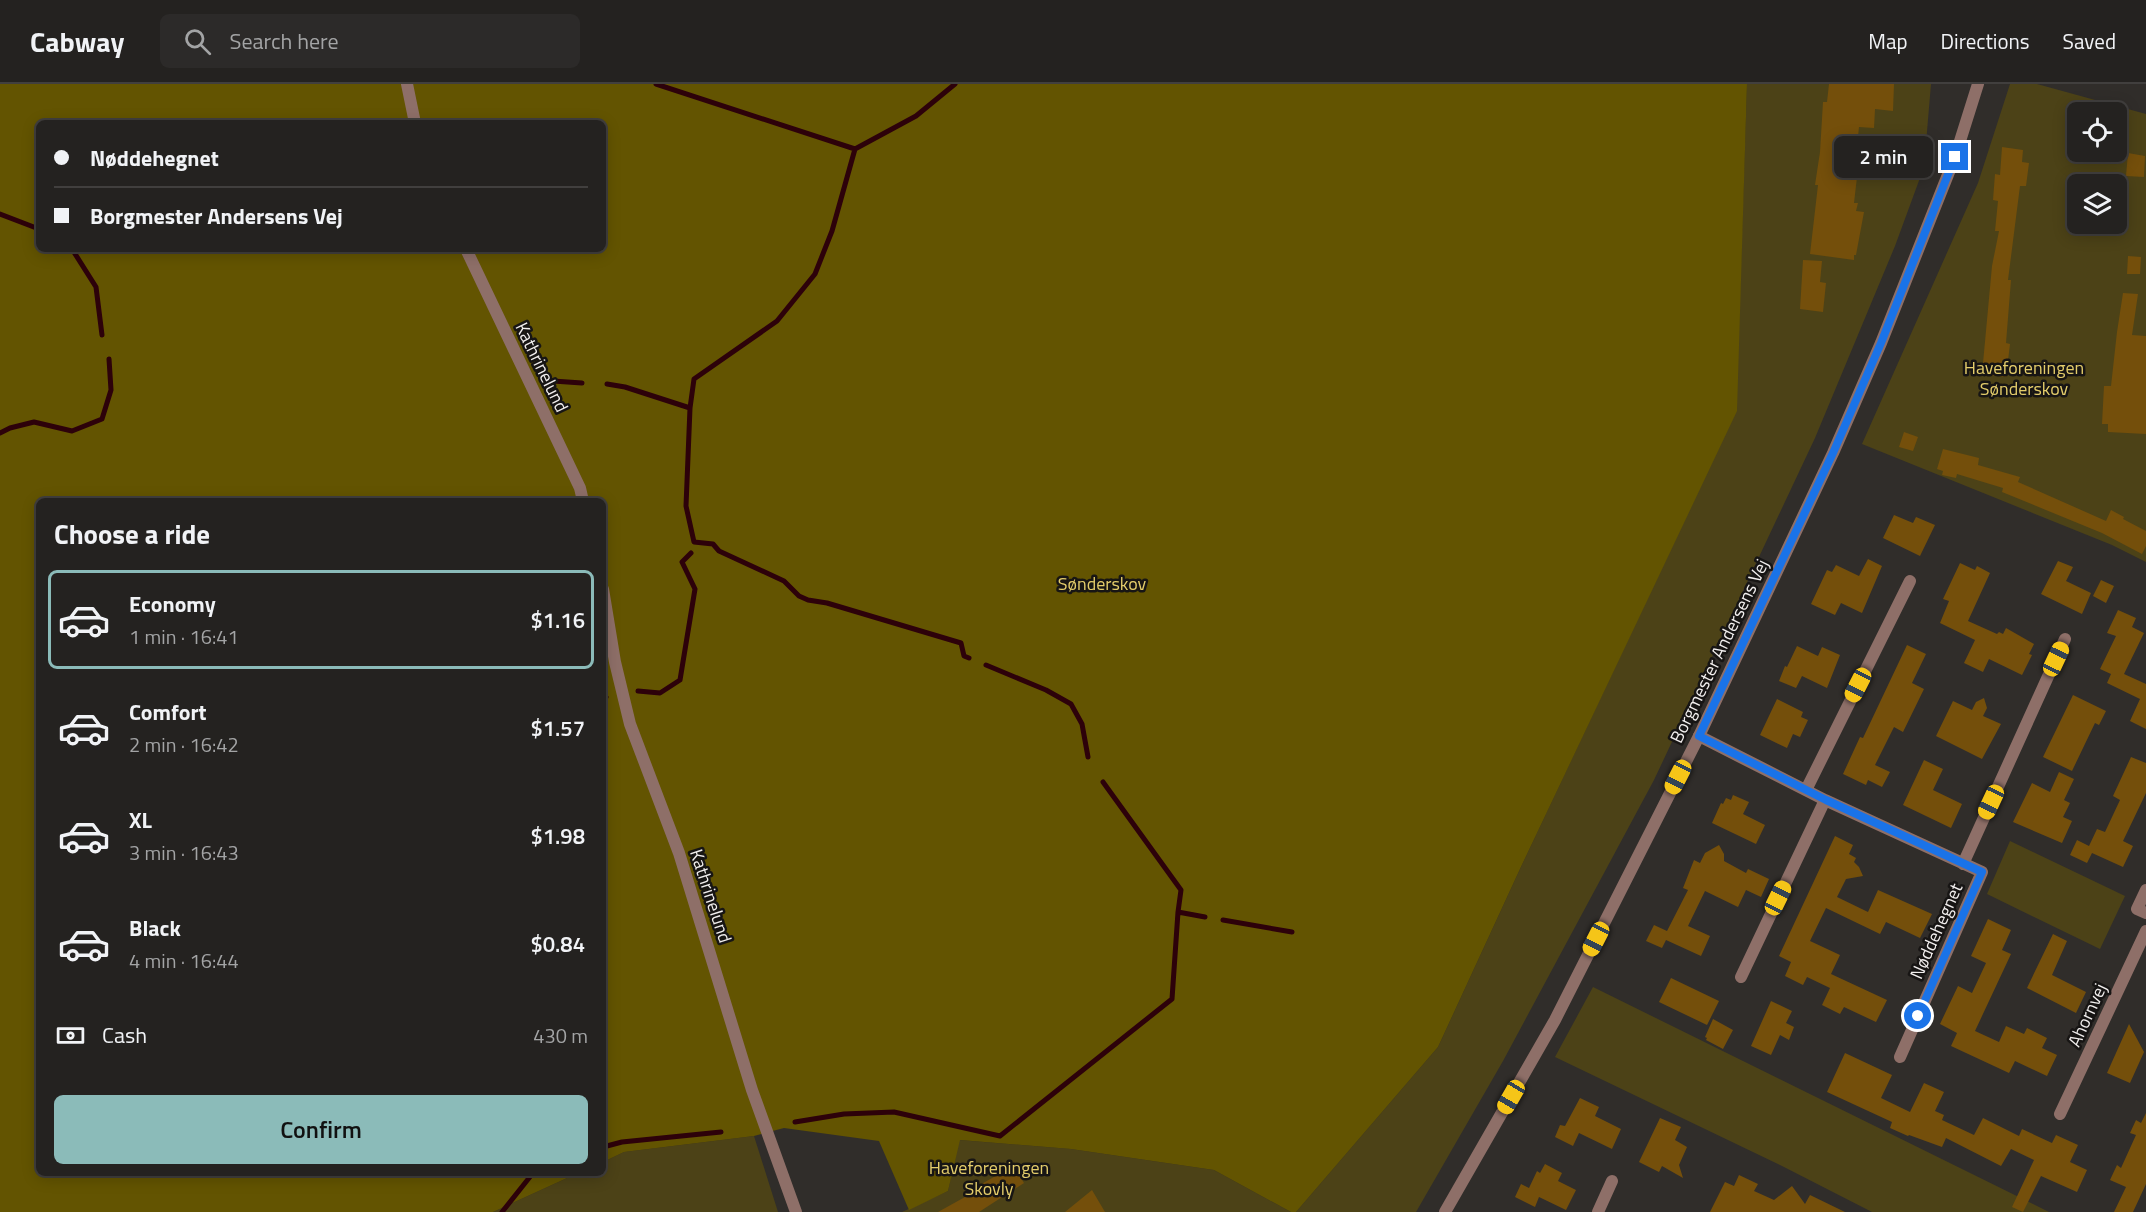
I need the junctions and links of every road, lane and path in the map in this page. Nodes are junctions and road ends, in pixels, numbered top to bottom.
1 (407, 84) edge
2 (1978, 84) edge
3 (415, 120) edge
4 (467, 252) edge
5 (582, 498) edge
6 (1910, 581) dead end
7 (606, 607) edge
8 (2065, 639) dead end
9 (1699, 736) junction
10 (1806, 790) junction
11 (1826, 800) junction
12 (1963, 864) junction
13 (2146, 890) edge
14 (2146, 913) edge
15 (2146, 930) edge
16 (1741, 977) dead end
17 (1900, 1057) dead end
18 (2060, 1114) dead end
19 (1612, 1181) dead end
20 (796, 1212) edge
21 (1445, 1212) edge
22 (1598, 1212) edge

1 - 3 street
2 - 9 street, Borgmester Andersens Vej
4 - 5 street, Kathrinelund
6 - 10 street
7 - 20 street, Kathrinelund
8 - 12 street, Nøddehegnet
9 - 10 street, Nøddehegnet
9 - 21 street, Borgmester Andersens Vej
10 - 11 street, Nøddehegnet
11 - 12 street, Nøddehegnet
11 - 16 street
12 - 17 street, Nøddehegnet
13 - 14 street
15 - 18 street, Ahornvej
19 - 22 street

